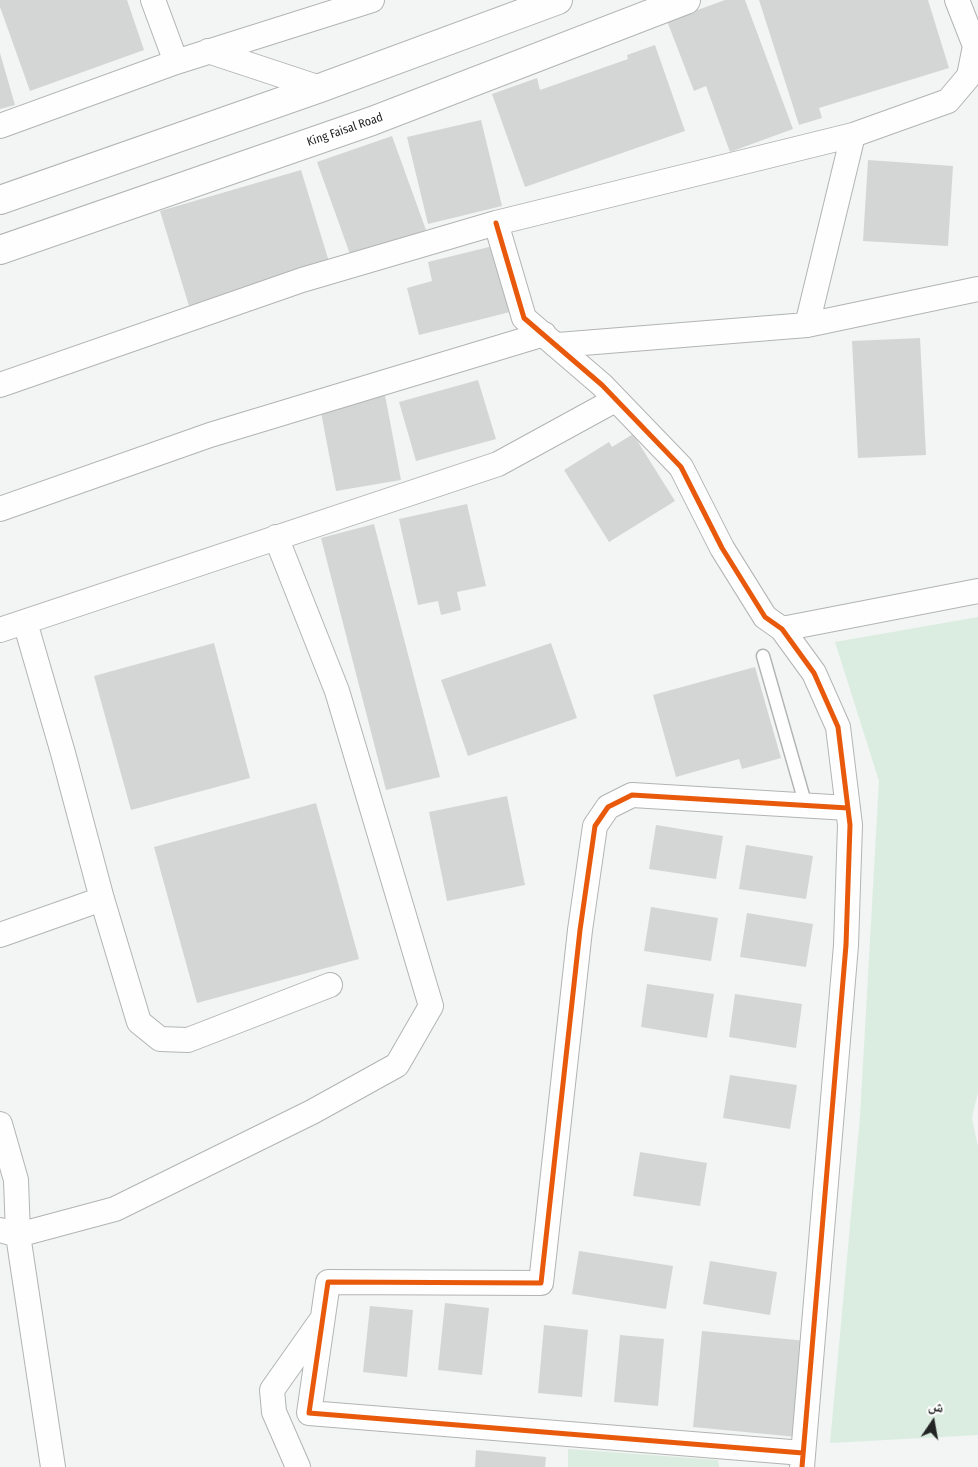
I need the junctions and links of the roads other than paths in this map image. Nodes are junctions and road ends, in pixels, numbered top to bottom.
1 (153, 0) edge
2 (372, 0) edge
3 (558, 0) edge
4 (686, 0) edge
5 (957, 0) edge
6 (208, 51) junction
7 (176, 62) junction
8 (320, 88) junction
9 (0, 126) edge
10 (852, 135) junction
11 (0, 200) edge
12 (496, 223) junction
13 (0, 250) edge
14 (978, 289) edge
15 (807, 325) junction
16 (551, 340) junction
17 (0, 385) edge
18 (615, 400) junction
19 (0, 509) edge
20 (276, 537) junction
21 (978, 591) edge
22 (24, 622) junction
23 (782, 629) junction
24 (0, 630) edge
25 (763, 656) dead end
26 (806, 806) junction
27 (848, 808) junction
28 (102, 898) junction
29 (0, 935) edge
30 (330, 985) dead end
31 (0, 1124) edge
32 (9, 1232) edge
33 (322, 1319) junction
34 (803, 1460) edge
35 (52, 1467) edge
36 (298, 1467) edge

1 - 7 street
2 - 6 street
3 - 8 main road
4 - 13 main road, King Faisal Road
5 - 10 street
6 - 7 street
6 - 8 street
7 - 9 street
8 - 11 main road
10 - 12 street
10 - 15 street
12 - 16 street
12 - 17 street
14 - 15 street
15 - 16 street
16 - 18 street
16 - 19 street
18 - 20 street
18 - 23 street
20 - 22 street
20 - 32 street
21 - 23 street
22 - 24 street
22 - 28 street
23 - 27 street
25 - 26 lane
26 - 27 street
26 - 33 street
27 - 34 street
28 - 29 street
28 - 30 street
31 - 32 street
32 - 35 street
33 - 34 street
33 - 36 street

